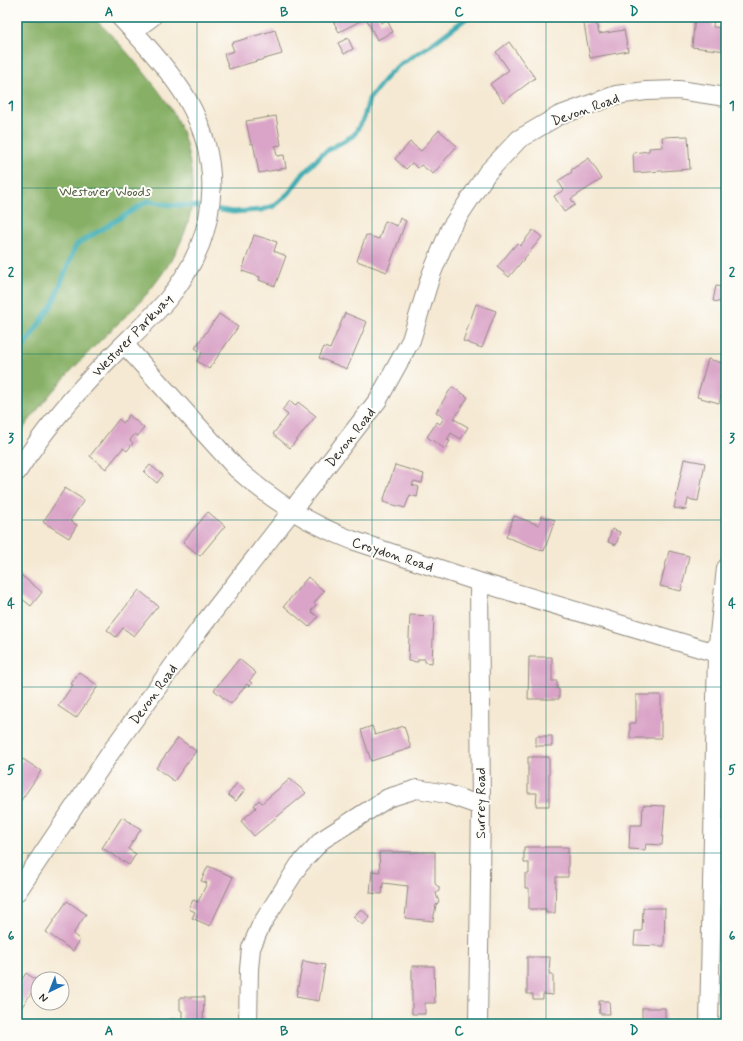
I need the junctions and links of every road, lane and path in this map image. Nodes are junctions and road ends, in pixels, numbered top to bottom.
1 (120, 17) edge
2 (152, 17) edge
3 (133, 31) junction
4 (726, 97) edge
5 (124, 344) junction
6 (17, 472) edge
7 (293, 512) junction
8 (726, 568) edge
9 (478, 582) junction
10 (722, 654) edge
11 (481, 806) junction
12 (17, 892) edge
13 (248, 1024) edge
14 (478, 1024) edge
15 (709, 1024) edge

1 - 3 street, Westover Parkway
2 - 3 street
3 - 5 street, Westover Parkway
4 - 7 street, Devon Road
5 - 6 street, Westover Parkway
5 - 7 street, Croydon Road
7 - 9 street, Croydon Road
7 - 12 street, Devon Road
8 - 10 street
9 - 10 street, Croydon Road
9 - 11 street, Surrey Road
10 - 15 street
11 - 13 street
11 - 14 street, Surrey Road

